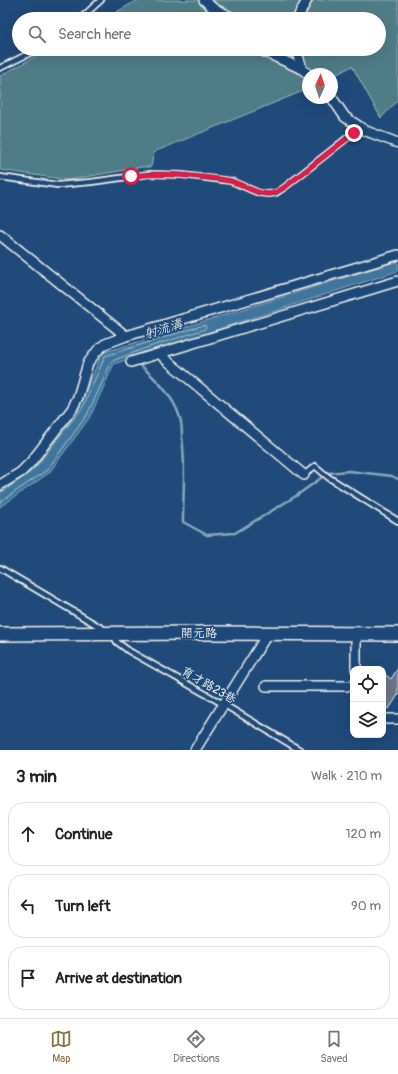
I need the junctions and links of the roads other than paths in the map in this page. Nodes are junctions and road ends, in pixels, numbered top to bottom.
1 (101, 0) edge
2 (204, 0) edge
3 (307, 0) edge
4 (88, 12) edge
5 (221, 12) edge
6 (301, 12) edge
7 (24, 56) edge
8 (273, 56) edge
9 (299, 56) edge
10 (0, 68) edge
11 (303, 68) edge
12 (302, 70) edge
13 (336, 104) edge
14 (361, 127) junction
15 (398, 143) edge
16 (0, 177) edge
17 (0, 235) edge
18 (398, 255) edge
19 (398, 281) edge
20 (126, 336) junction
21 (160, 353) junction
22 (131, 362) dead end
23 (304, 475) joint
24 (0, 485) edge
25 (398, 520) edge
26 (0, 568) edge
27 (112, 633) junction
28 (268, 633) junction
29 (0, 634) edge
30 (356, 634) junction
31 (398, 634) edge
32 (356, 666) edge
33 (266, 686) dead end
34 (350, 686) edge
35 (223, 704) junction
36 (386, 719) edge
37 (398, 720) edge
38 (195, 750) edge
39 (300, 750) edge

1 - 4 lane
2 - 5 street
3 - 6 street
7 - 10 lane
8 - 12 street
9 - 11 street
13 - 14 street
14 - 15 street
14 - 16 lane
17 - 20 street
18 - 20 street
19 - 21 street
20 - 24 street
21 - 22 street
21 - 23 street
23 - 25 lane
26 - 27 lane, 育才路23巷
27 - 28 main road, 開元路
27 - 29 main road, 開元路
27 - 35 lane, 育才路23巷
28 - 30 main road, 開元路
28 - 35 street
30 - 31 main road, 開元路
30 - 32 street
33 - 34 street
35 - 38 street
35 - 39 lane, 育才路23巷
36 - 37 street

